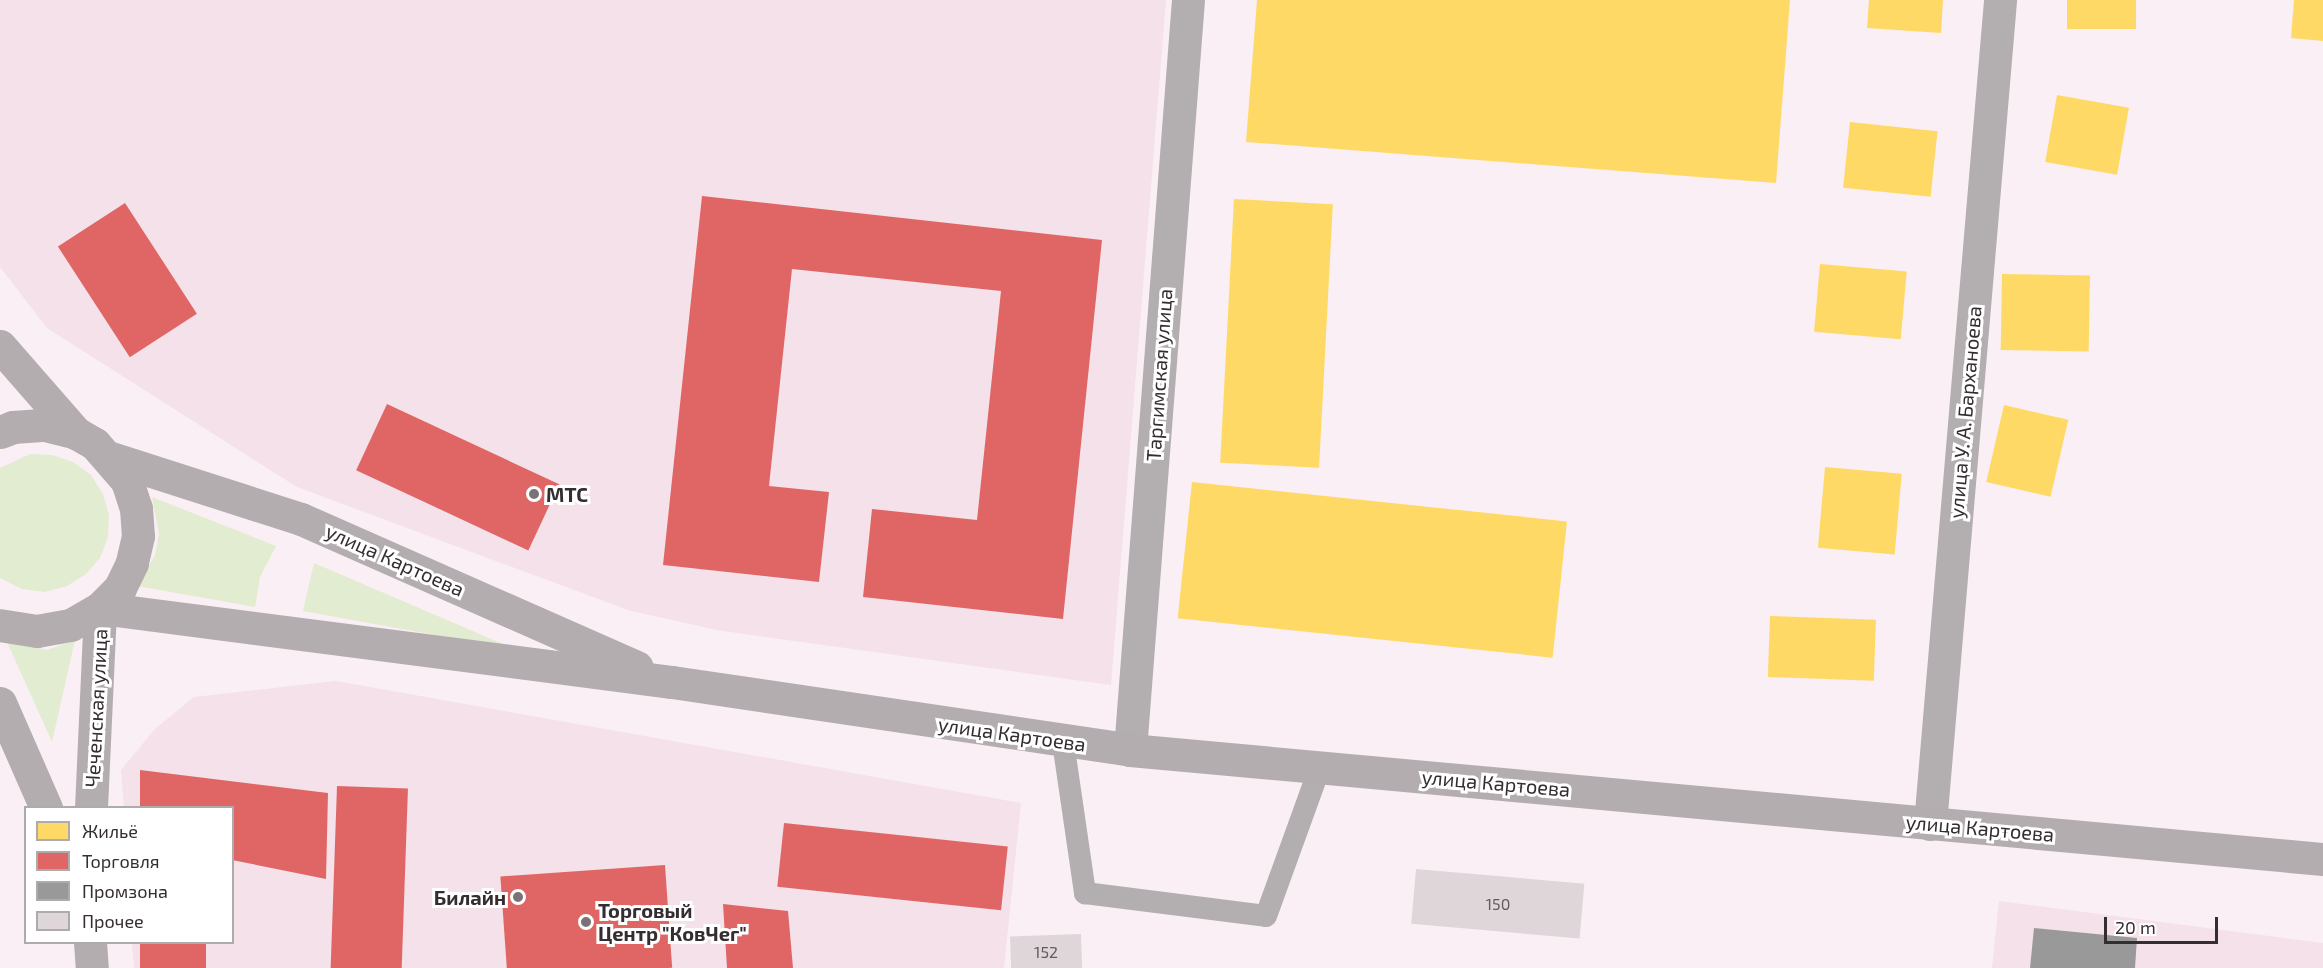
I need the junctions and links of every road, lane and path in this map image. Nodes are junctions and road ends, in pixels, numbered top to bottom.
1 (1188, 0) edge
2 (2000, 0) edge
3 (0, 346) edge
4 (0, 432) edge
5 (76, 433) junction
6 (111, 458) junction
7 (100, 608) junction
8 (0, 625) edge
9 (672, 682) junction
10 (0, 703) edge
11 (1064, 742) junction
12 (1130, 750) junction
13 (1320, 767) junction
14 (46, 806) edge
15 (91, 806) edge
16 (1930, 824) junction
17 (2323, 859) edge
18 (90, 944) edge
19 (92, 968) edge

1 - 12 street, Таргимская улица
2 - 16 street, улица У. А. Барханоева
3 - 5 main road
4 - 5 main road
5 - 6 main road
6 - 7 main road
6 - 9 main road, улица Картоева
7 - 8 main road
7 - 9 main road, улица Картоева
7 - 15 main road, Чеченская улица
9 - 11 main road, улица Картоева
10 - 14 main road
11 - 12 main road, улица Картоева
11 - 13 lane
12 - 13 main road, улица Картоева
13 - 16 main road, улица Картоева
16 - 17 main road, улица Картоева
18 - 19 main road

